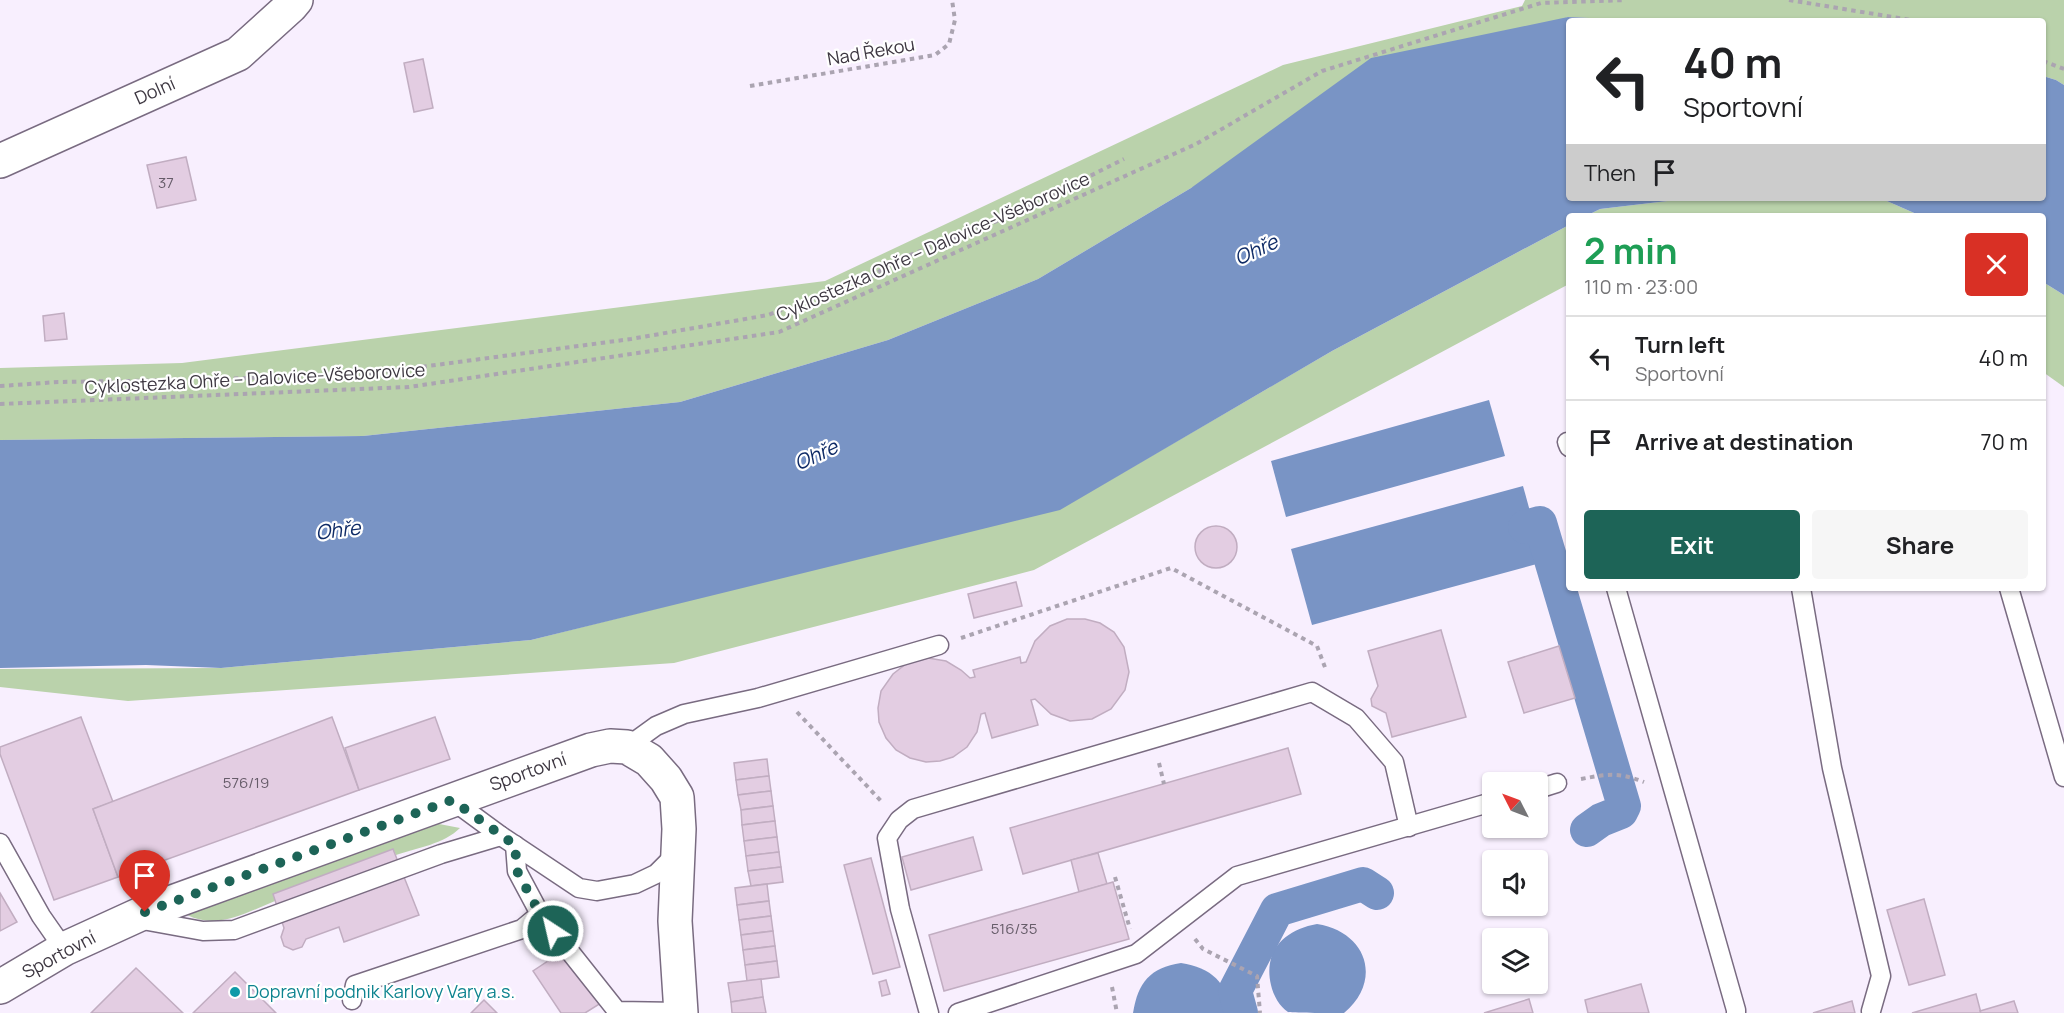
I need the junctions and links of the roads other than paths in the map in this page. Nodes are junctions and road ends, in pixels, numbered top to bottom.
1 (296, 0) edge
2 (0, 161) edge
3 (1617, 591) edge
4 (1802, 591) edge
5 (2010, 591) edge
6 (939, 645) road end
7 (627, 747) junction
8 (2064, 777) edge
9 (1557, 783) road end
10 (1548, 786) edge
11 (452, 800) junction
12 (1482, 805) edge
13 (1409, 827) junction
14 (508, 841) junction
15 (0, 843) edge
16 (678, 848) junction
17 (540, 914) junction
18 (132, 918) junction
19 (64, 949) junction
20 (0, 987) edge
21 (352, 1000) dead end
22 (1871, 1011) dead end
23 (681, 1013) edge
24 (930, 1013) edge
25 (958, 1013) edge
26 (1736, 1013) edge

1 - 2 street, Dolní
3 - 26 lane
4 - 22 lane
5 - 8 lane
6 - 7 lane
7 - 11 street, Sportovní
7 - 16 street
9 - 10 lane
11 - 14 lane
11 - 18 street, Sportovní
12 - 13 lane
13 - 24 lane
13 - 25 lane
14 - 16 lane
14 - 17 lane
14 - 18 lane
15 - 19 lane
16 - 23 street
17 - 21 lane
17 - 23 lane
18 - 19 street, Sportovní
19 - 20 street, Sportovní

